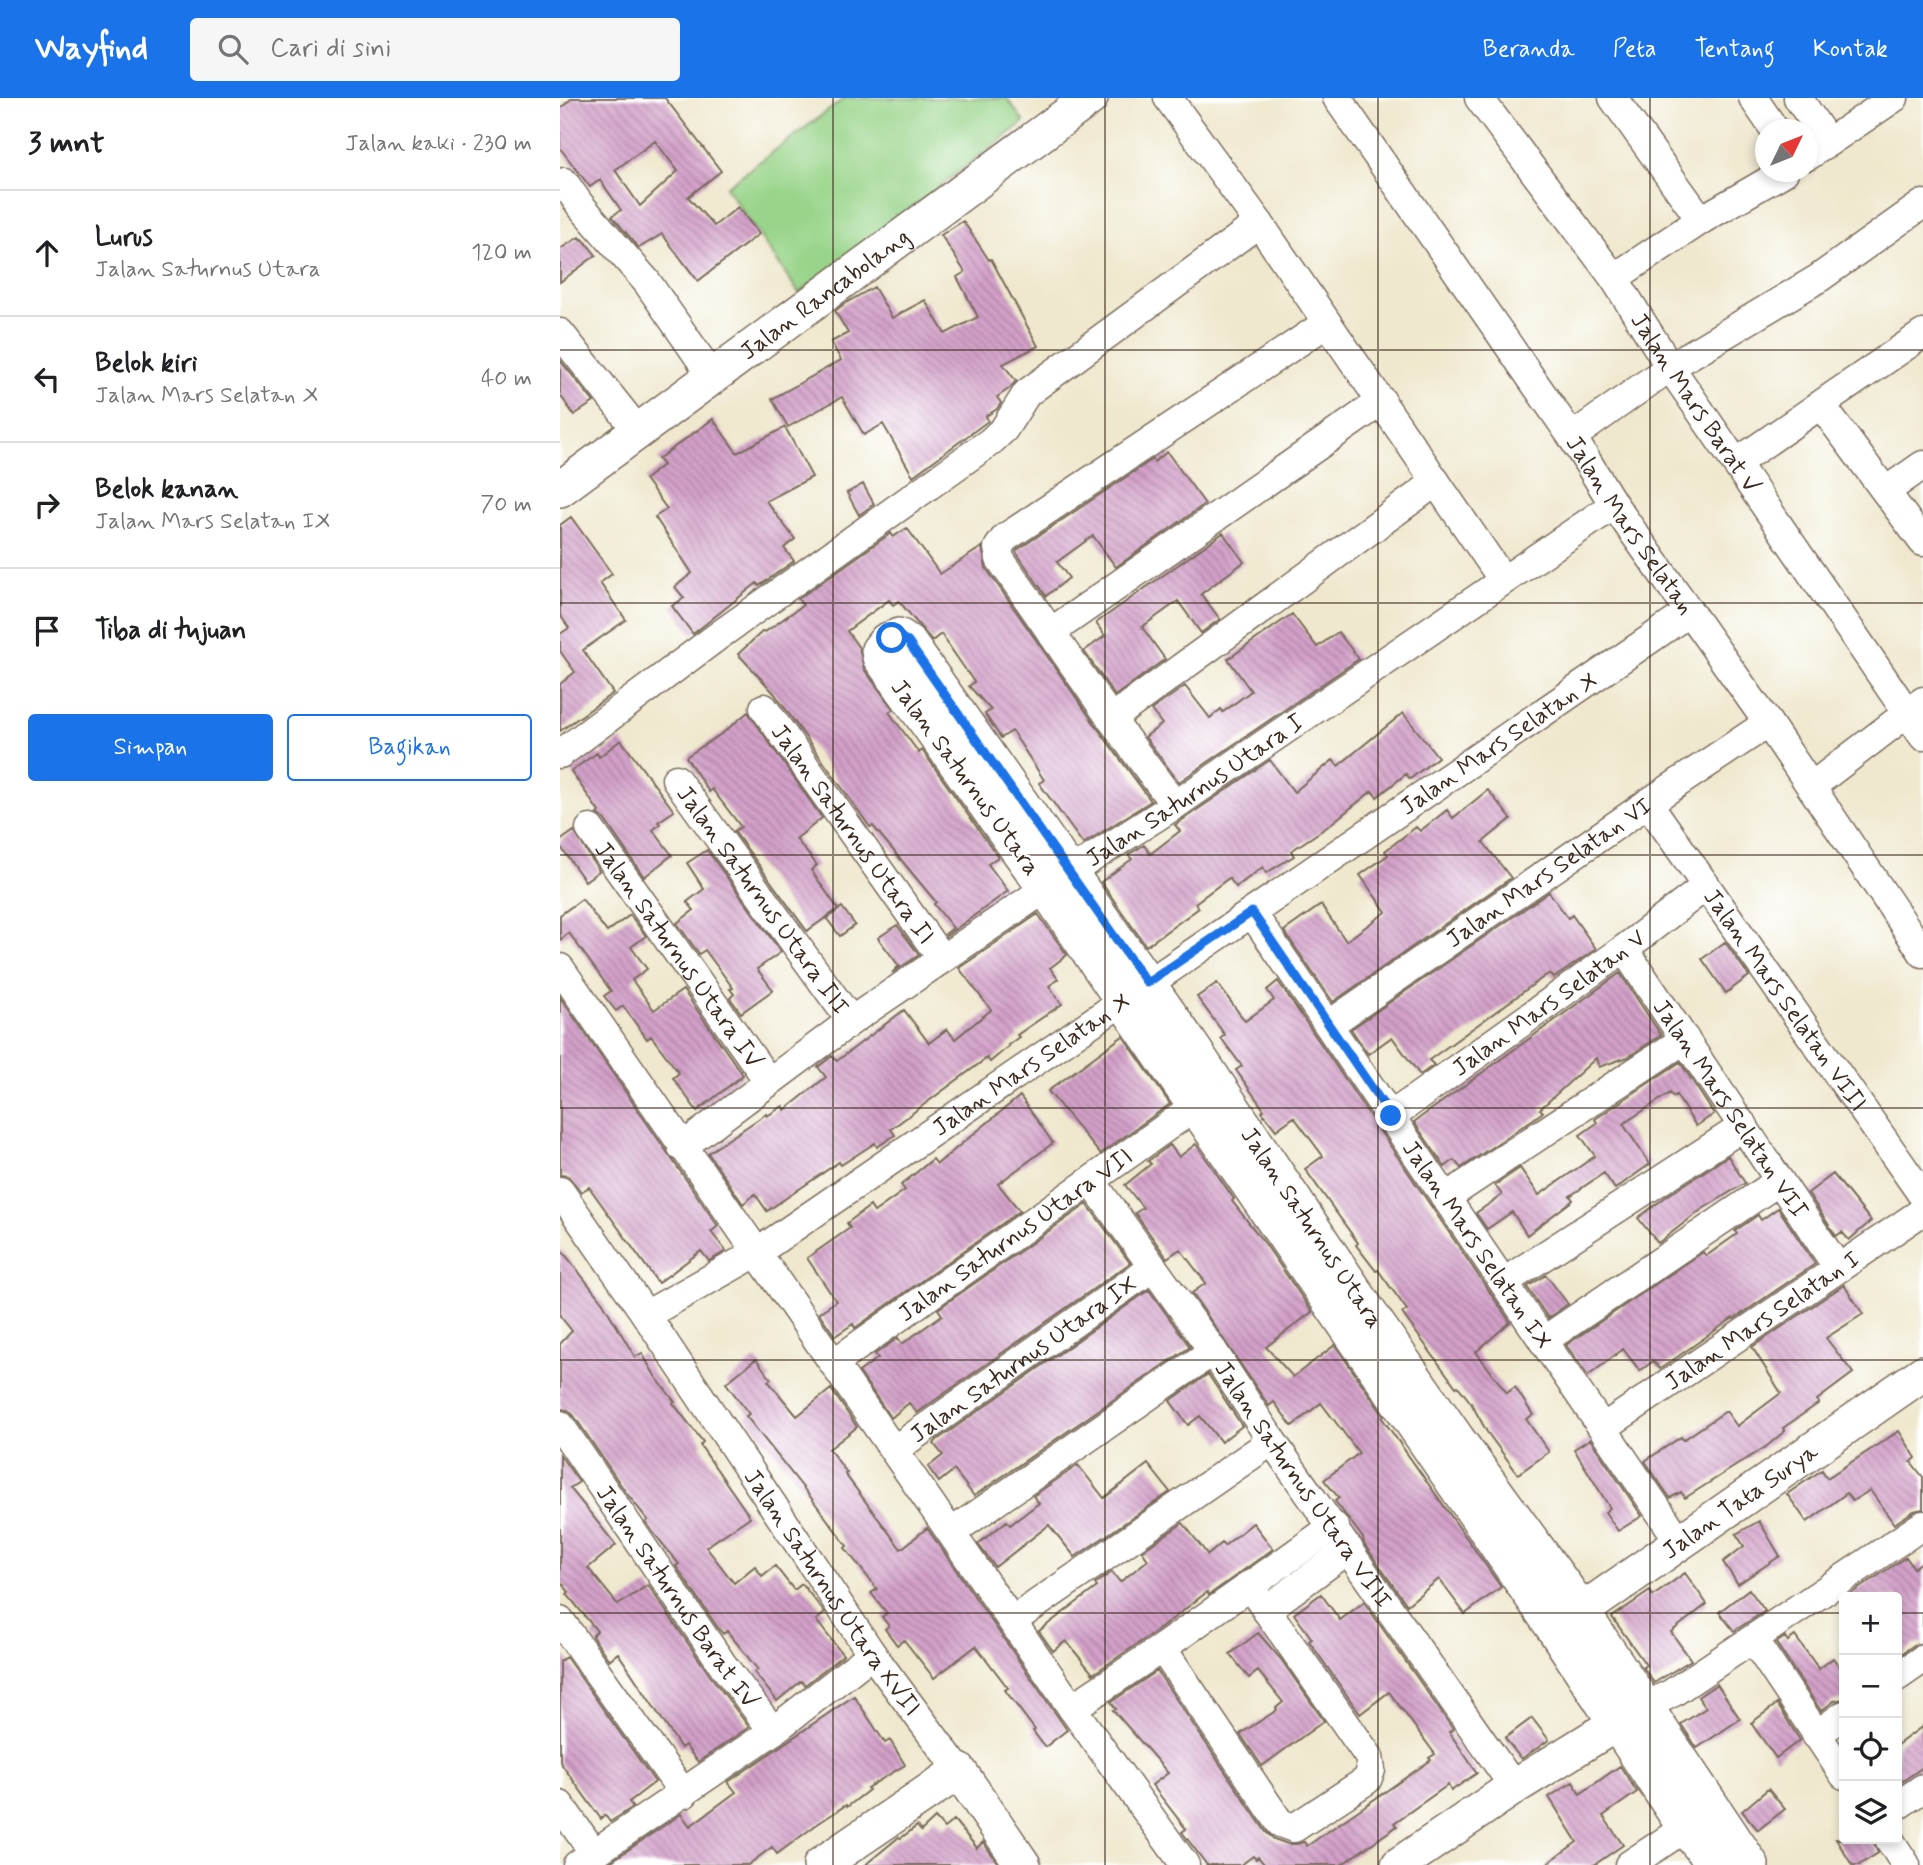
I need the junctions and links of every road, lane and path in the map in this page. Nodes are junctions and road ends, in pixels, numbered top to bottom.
1 (1090, 98) edge
2 (1168, 98) edge
3 (1479, 98) edge
4 (1613, 98) edge
5 (1753, 98) edge
6 (1798, 98) edge
7 (1894, 98) edge
8 (1350, 102) edge
9 (1767, 119) edge
10 (1806, 119) edge
11 (1818, 149) edge
12 (564, 182) dead end
13 (1767, 182) edge
14 (1923, 204) edge
15 (1701, 220) junction
16 (1259, 223) junction
17 (1614, 278) junction
18 (1327, 323) junction
19 (560, 333) edge
20 (1923, 334) edge
21 (1670, 367) junction
22 (712, 376) junction
23 (1382, 401) junction
24 (1821, 405) junction
25 (638, 431) junction
26 (1572, 437) junction
27 (1736, 463) junction
28 (1923, 464) edge
29 (1436, 482) junction
30 (560, 489) edge
31 (1886, 491) junction
32 (1614, 505) junction
33 (1923, 542) edge
34 (1503, 580) junction
35 (1688, 613) junction
36 (1051, 632) junction
37 (1914, 707) edge
38 (764, 708) dead end
39 (1111, 719) junction
40 (1768, 723) junction
41 (1923, 736) edge
42 (560, 754) edge
43 (676, 779) dead end
44 (1811, 786) junction
45 (1648, 803) junction
46 (1175, 805) junction
47 (590, 829) dead end
48 (1058, 881) junction
49 (1706, 886) junction
50 (1252, 912) junction
51 (1624, 948) junction
52 (1923, 953) edge
53 (942, 959) junction
54 (564, 985) edge
55 (1135, 992) junction
56 (851, 1021) junction
57 (1330, 1024) junction
58 (1685, 1039) junction
59 (769, 1082) junction
60 (1196, 1106) junction
61 (1391, 1116) junction
62 (1744, 1126) junction
63 (682, 1147) junction
64 (1779, 1181) junction
65 (1092, 1182) junction
66 (560, 1191) edge
67 (1923, 1196) edge
68 (1445, 1198) junction
69 (1923, 1211) edge
70 (569, 1222) edge
71 (756, 1254) junction
72 (1153, 1267) junction
73 (1838, 1268) junction
74 (1504, 1282) junction
75 (646, 1315) junction
76 (1543, 1340) junction
77 (1213, 1351) junction
78 (834, 1363) junction
79 (1923, 1373) edge
80 (560, 1425) edge
81 (1603, 1428) junction
82 (1272, 1441) junction
83 (894, 1450) junction
84 (1923, 1525) edge
85 (951, 1532) junction
86 (1341, 1537) junction
87 (1680, 1542) junction
88 (1249, 1585) junction
89 (1266, 1610) junction
90 (560, 1620) edge
91 (1012, 1621) junction
92 (1567, 1621) junction
93 (1753, 1639) junction
94 (1163, 1648) junction
95 (872, 1654) junction
96 (1923, 1659) edge
97 (1902, 1674) edge
98 (1072, 1708) junction
99 (1630, 1715) junction
100 (1840, 1718) edge
101 (773, 1731) junction
102 (1816, 1735) junction
103 (1839, 1768) edge
104 (959, 1771) junction
105 (1514, 1787) junction
106 (1923, 1788) edge
107 (684, 1794) junction
108 (1902, 1803) edge
109 (560, 1805) edge
110 (1685, 1828) junction
111 (1891, 1844) edge
112 (585, 1859) edge
113 (821, 1865) edge
114 (1023, 1865) edge
115 (1185, 1865) edge
116 (1399, 1865) edge
117 (1629, 1865) edge
118 (1716, 1865) edge
119 (1751, 1865) edge
120 (1906, 1865) edge

1 - 22 street, Jalan Rancabolang
2 - 16 street
3 - 17 street, Jalan Mars Barat V
4 - 15 street
5 - 9 street
6 - 10 street
7 - 11 street
8 - 26 street, Jalan Mars Selatan
12 - 22 street
13 - 15 street
14 - 21 street
15 - 17 street
16 - 18 street
16 - 42 street
17 - 21 street, Jalan Mars Barat V
18 - 23 street
18 - 36 street
19 - 25 street
20 - 24 street
21 - 26 street
21 - 27 street, Jalan Mars Barat V
22 - 25 street, Jalan Rancabolang
23 - 29 street
23 - 36 street
24 - 27 street
24 - 31 street
25 - 30 street, Jalan Rancabolang
26 - 32 street, Jalan Mars Selatan
27 - 37 street, Jalan Mars Barat V
28 - 31 street
29 - 34 street
29 - 39 street
31 - 33 street
32 - 34 street, Jalan Saturnus Utara I
32 - 35 street, Jalan Mars Selatan
34 - 46 street, Jalan Saturnus Utara I
35 - 40 street, Jalan Mars Selatan
35 - 50 street, Jalan Mars Selatan X
36 - 39 street
37 - 41 street, Jalan Mars Barat V
37 - 44 street
38 - 53 street, Jalan Saturnus Utara II
39 - 46 street
40 - 44 street, Jalan Mars Selatan
40 - 45 street, Jalan Mars Selatan VI
43 - 56 street, Jalan Saturnus Utara III
44 - 52 street, Jalan Mars Selatan
45 - 49 street, Jalan Mars Selatan VIII
45 - 57 street, Jalan Mars Selatan VI
46 - 48 street, Jalan Saturnus Utara I
47 - 59 street, Jalan Saturnus Utara IV
48 - 48 street, Jalan Saturnus Utara
48 - 53 street, Jalan Saturnus Utara I
48 - 55 street, Jalan Saturnus Utara
49 - 51 street, Jalan Mars Selatan V
49 - 67 street, Jalan Mars Selatan VIII
50 - 55 street, Jalan Mars Selatan X
50 - 57 street, Jalan Mars Selatan IX
51 - 58 street, Jalan Mars Selatan VII
51 - 61 street, Jalan Mars Selatan V
53 - 56 street, Jalan Saturnus Utara I
54 - 63 street
55 - 60 street, Jalan Saturnus Utara
55 - 71 street, Jalan Mars Selatan X
55 - 92 street, Jalan Saturnus Utara
56 - 59 street, Jalan Saturnus Utara I
57 - 61 street, Jalan Mars Selatan IX
58 - 62 street, Jalan Mars Selatan VII
58 - 68 street
59 - 63 street, Jalan Saturnus Utara I
60 - 65 street, Jalan Saturnus Utara VII
60 - 92 street, Jalan Saturnus Utara
61 - 68 street, Jalan Mars Selatan IX
62 - 64 street, Jalan Mars Selatan VII
62 - 74 street
63 - 71 street
64 - 73 street, Jalan Mars Selatan VII
64 - 76 street
65 - 72 street, Jalan Saturnus Utara VIII
65 - 78 street, Jalan Saturnus Utara VII
66 - 70 street, Jalan Saturnus Utara XVII
68 - 74 street, Jalan Mars Selatan IX
69 - 73 street, Jalan Mars Selatan I
70 - 75 street, Jalan Saturnus Utara XVII
71 - 75 street, Jalan Mars Selatan X
71 - 78 street
72 - 77 street, Jalan Saturnus Utara VIII
72 - 83 street, Jalan Saturnus Utara IX
73 - 81 street, Jalan Mars Selatan I
74 - 76 street, Jalan Mars Selatan IX
75 - 95 street, Jalan Saturnus Utara XVII
76 - 81 street, Jalan Mars Selatan IX
77 - 82 street, Jalan Saturnus Utara VIII
77 - 85 street
78 - 83 street
79 - 87 street, Jalan Tata Surya
80 - 101 street, Jalan Saturnus Barat IV
81 - 87 street, Jalan Mars Selatan IX
82 - 86 street, Jalan Saturnus Utara VIII
82 - 91 street
83 - 85 street
84 - 93 street
85 - 91 street
86 - 88 street
86 - 89 street
86 - 105 street, Jalan Saturnus Utara VIII
87 - 92 street, Jalan Tata Surya
88 - 89 street
88 - 94 street
89 - 94 street
90 - 107 street
91 - 98 street
92 - 99 street
93 - 99 street
93 - 102 street
94 - 98 street
95 - 101 street
95 - 104 street, Jalan Saturnus Utara XVII
96 - 97 street
98 - 115 street
99 - 105 street
99 - 110 street
99 - 119 street
100 - 102 street
101 - 107 street
102 - 103 street
104 - 113 street
104 - 114 street, Jalan Saturnus Utara XVII
105 - 116 street
106 - 108 street
107 - 112 street
109 - 112 street
110 - 117 street
110 - 118 street
111 - 120 street

